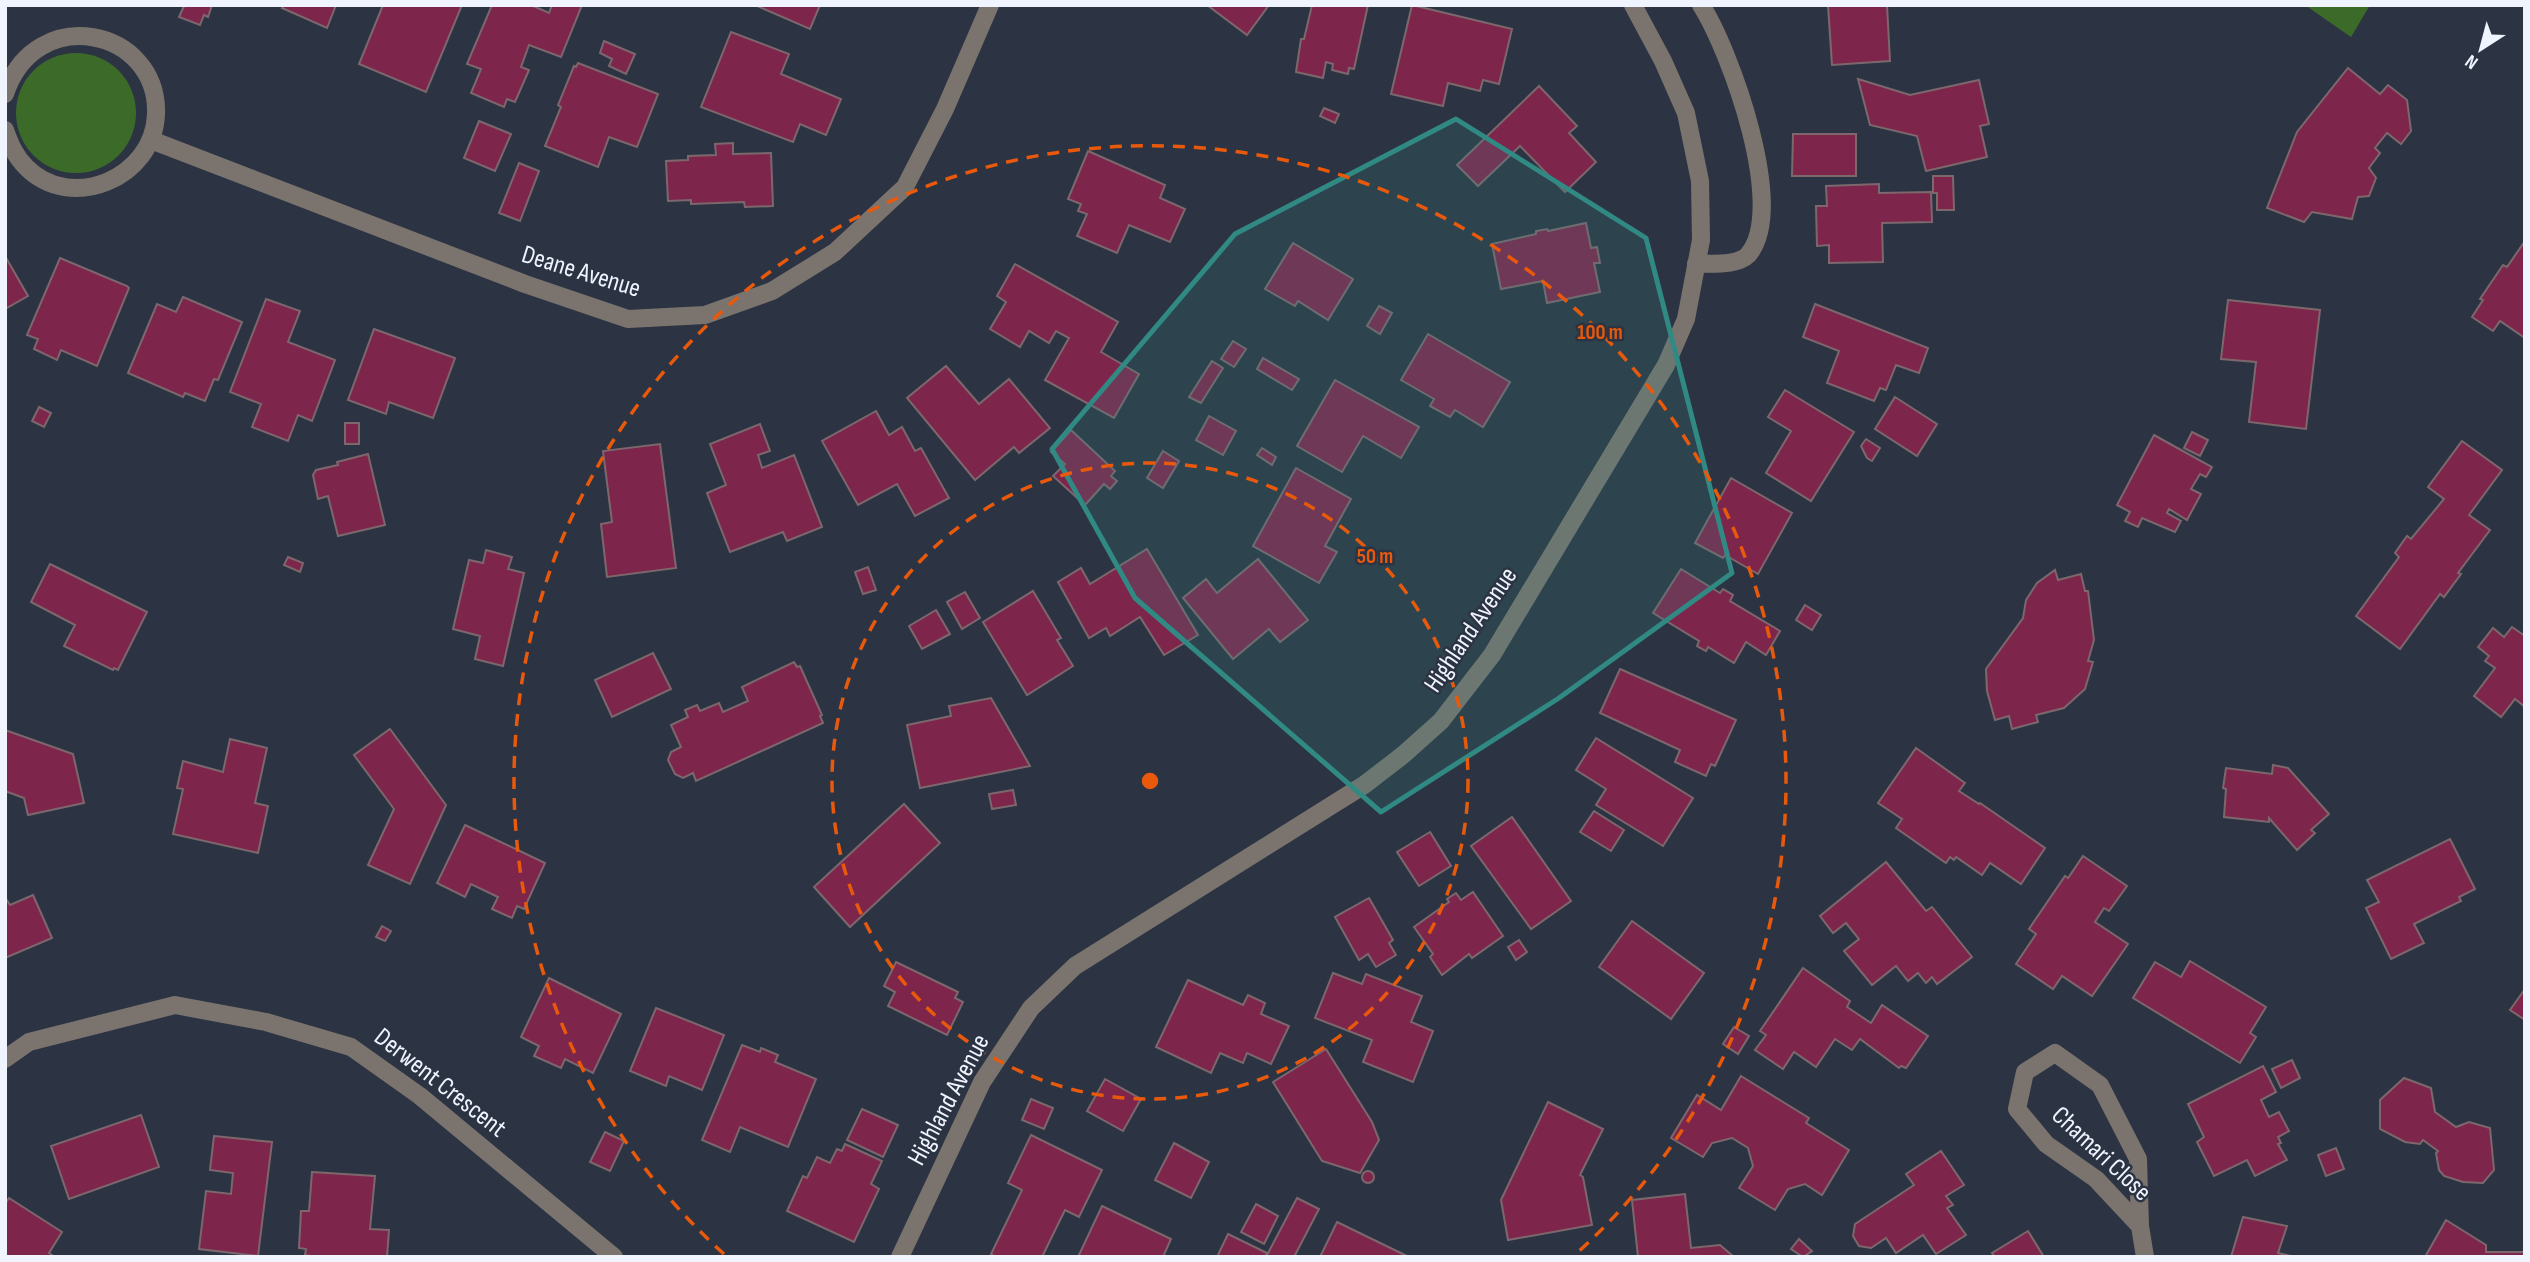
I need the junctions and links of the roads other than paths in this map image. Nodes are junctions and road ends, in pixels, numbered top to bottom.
1 (990, 5) edge
2 (1633, 5) edge
3 (1700, 5) edge
4 (5, 94) edge
5 (5, 130) edge
6 (151, 140) junction
7 (1696, 264) junction
8 (5, 1059) edge
9 (2140, 1226) junction
10 (614, 1257) edge
11 (900, 1257) edge
12 (2145, 1257) edge

1 - 6 street, Deane Avenue
2 - 7 street, Highland Avenue
3 - 7 street
4 - 6 street
5 - 6 street
7 - 11 street, Highland Avenue
8 - 10 street, Derwent Crescent
9 - 9 street, Chamari Close
9 - 12 street, Chamari Close

